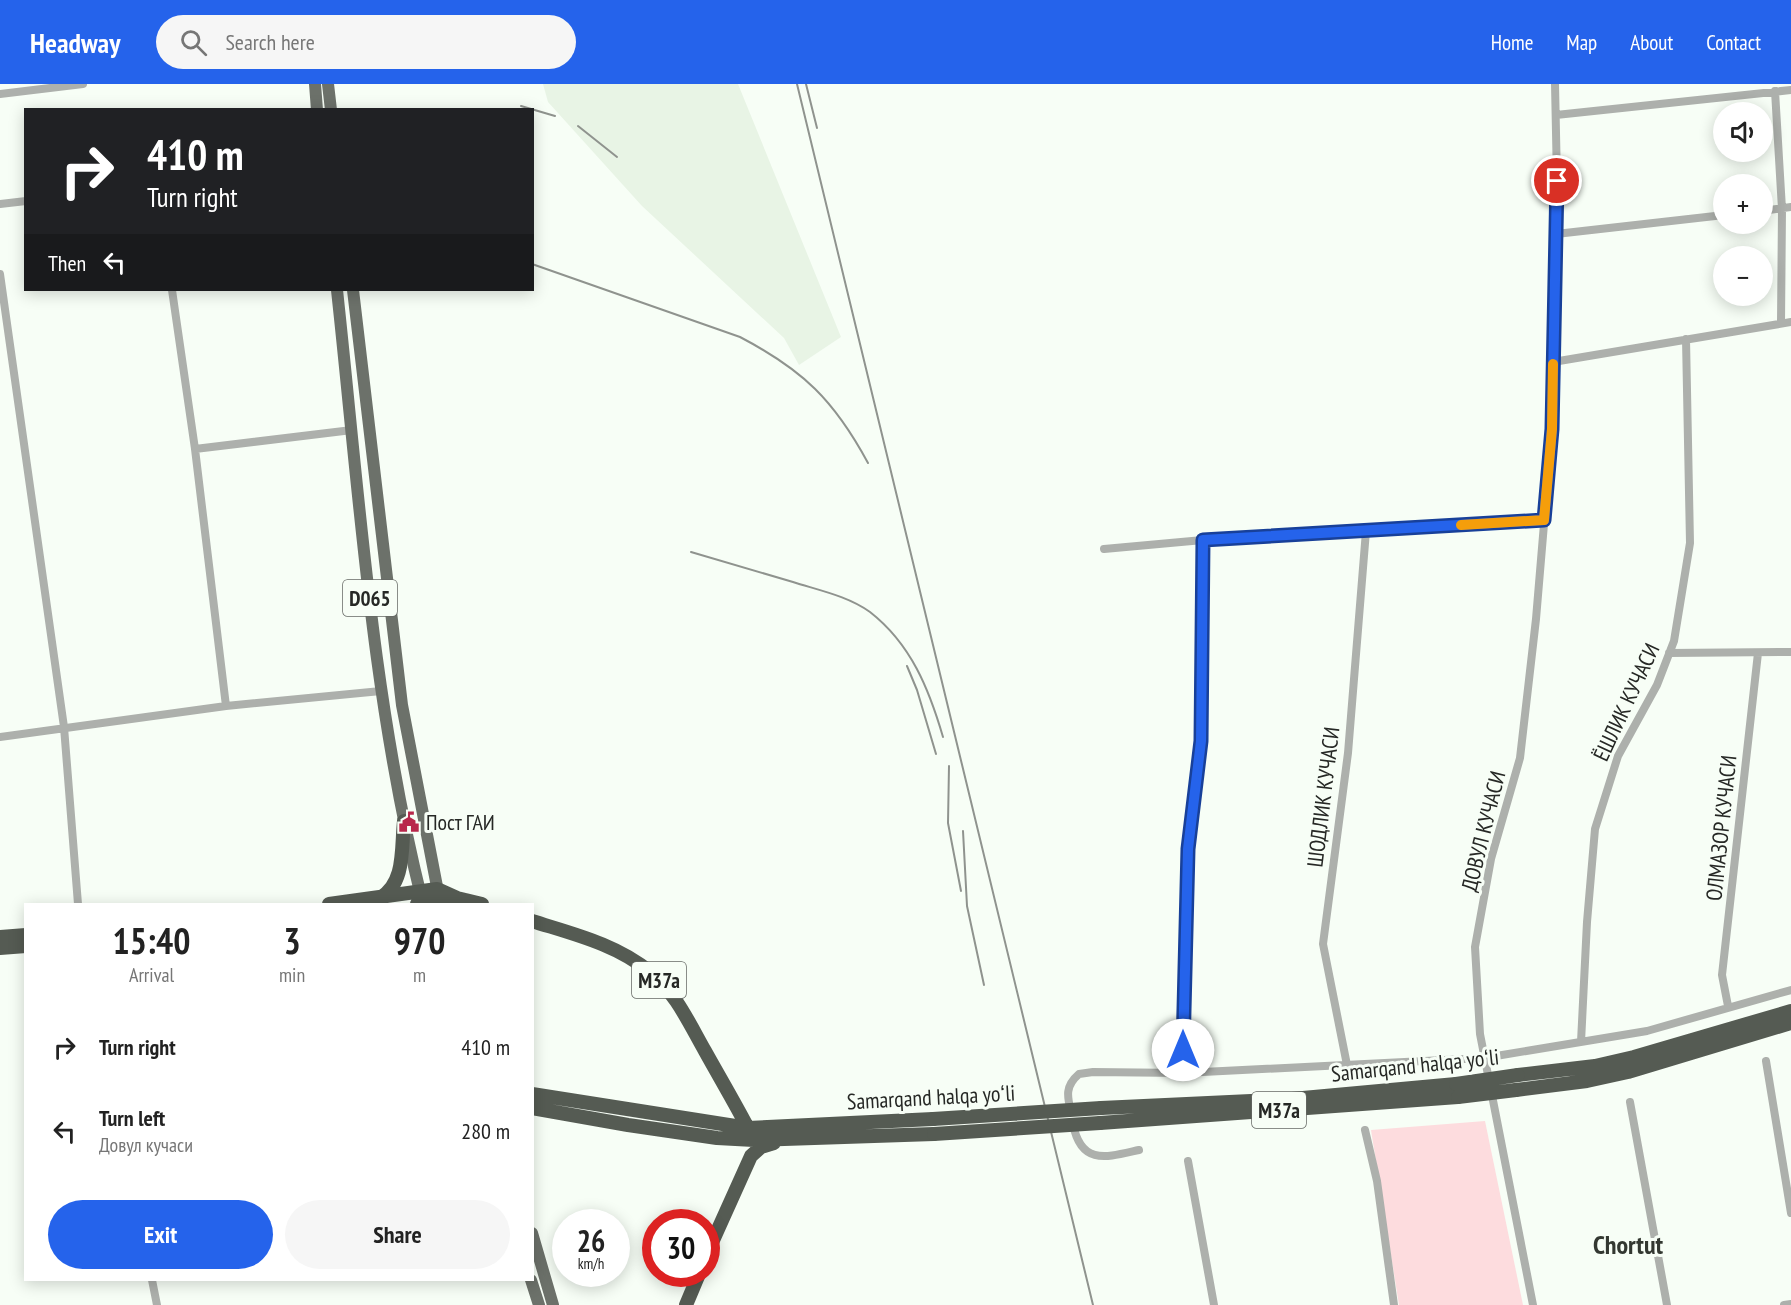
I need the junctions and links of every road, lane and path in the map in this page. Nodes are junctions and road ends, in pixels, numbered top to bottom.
1 (83, 84) edge
2 (315, 84) edge
3 (328, 84) edge
4 (1555, 84) edge
5 (1791, 90) edge
6 (1776, 92) junction
7 (0, 94) edge
8 (317, 108) edge
9 (331, 108) edge
10 (1556, 115) junction
11 (24, 201) edge
12 (0, 204) edge
13 (1791, 207) edge
14 (1782, 209) junction
15 (1773, 210) edge
16 (1713, 217) edge
17 (1556, 234) junction
18 (0, 274) edge
19 (172, 291) edge
20 (337, 291) edge
21 (353, 291) edge
22 (1791, 322) edge
23 (1781, 323) junction
24 (1686, 339) junction
25 (1553, 362) junction
26 (352, 430) junction
27 (195, 449) junction
28 (1544, 520) junction
29 (1366, 531) junction
30 (1203, 540) junction
31 (1104, 549) dead end
32 (1791, 652) edge
33 (1669, 653) junction
34 (1758, 653) junction
35 (381, 691) junction
36 (226, 706) junction
37 (64, 727) junction
38 (0, 737) edge
39 (404, 821) junction
40 (380, 898) junction
41 (439, 899) edge
42 (420, 901) edge
43 (78, 903) edge
44 (338, 903) edge
45 (479, 903) edge
46 (534, 922) edge
47 (24, 935) edge
48 (0, 937) edge
49 (24, 946) edge
50 (5, 948) edge
51 (24, 955) edge
52 (1791, 990) edge
53 (1728, 1006) junction
54 (1791, 1011) edge
55 (1791, 1023) edge
56 (1581, 1042) junction
57 (1484, 1058) junction
58 (1766, 1061) dead end
59 (1347, 1065) junction
60 (1183, 1073) junction
61 (1457, 1091) junction
62 (534, 1094) edge
63 (733, 1099) junction
64 (1630, 1102) dead end
65 (534, 1108) edge
66 (769, 1127) junction
67 (1365, 1130) dead end
68 (751, 1134) junction
69 (796, 1138) junction
70 (1139, 1150) dead end
71 (1188, 1161) dead end
72 (1791, 1213) edge
73 (720, 1225) edge
74 (534, 1240) edge
75 (152, 1281) edge
76 (531, 1281) edge
77 (694, 1287) edge
78 (1791, 1304) edge
79 (158, 1305) edge
80 (538, 1305) edge
81 (553, 1305) edge
82 (686, 1305) edge
83 (1214, 1305) edge
84 (1394, 1305) edge
85 (1533, 1305) edge
86 (1666, 1305) edge
87 (1784, 1305) edge

1 - 7 street
2 - 8 main road
3 - 9 main road
4 - 10 street, ДОВУЛ КУЧАСИ
5 - 6 street
6 - 10 street
6 - 14 street
10 - 17 street, ДОВУЛ КУЧАСИ
11 - 12 street
13 - 14 street
14 - 15 street
14 - 23 street
16 - 17 street
17 - 25 street, ДОВУЛ КУЧАСИ
18 - 37 street
19 - 27 street
20 - 26 main road, D065
21 - 41 main road, D065
22 - 23 street
23 - 24 street
24 - 25 street
24 - 33 street, ЁШЛИК КУЧАСИ
25 - 28 street, ДОВУЛ КУЧАСИ
26 - 27 street
26 - 35 main road, D065
27 - 36 street
28 - 29 street
28 - 57 street, ДОВУЛ КУЧАСИ
29 - 30 street
29 - 59 street, ШОДЛИК КУЧАСИ
30 - 31 street
30 - 60 street
32 - 34 street
33 - 34 street
33 - 56 street, ЁШЛИК КУЧАСИ
34 - 53 street, ОЛМАЗОР КУЧАСИ
35 - 36 street
35 - 39 main road, D065
36 - 37 street
37 - 38 street
37 - 43 street
39 - 40 highway
39 - 42 main road, D065
40 - 42 highway
40 - 44 highway
41 - 42 highway
41 - 45 highway
46 - 63 highway, M37a
47 - 48 highway
49 - 50 highway
50 - 51 street
52 - 53 street
53 - 56 street
54 - 61 highway, Samarqand halqa yoʻli / M37a, bridge
55 - 61 highway, Samarqand halqa yoʻli / M37a, bridge
56 - 57 street
57 - 59 street
57 - 85 street, ДОВУЛ КУЧАСИ
58 - 72 street
59 - 60 street
60 - 70 street
61 - 66 highway, Samarqand halqa yoʻli / M37a, bridge
61 - 69 highway, Samarqand halqa yoʻli / M37a, bridge
62 - 68 highway, Samarqand halqa yoʻli / M37a
63 - 66 highway
63 - 68 highway
64 - 86 street
65 - 68 highway, Samarqand halqa yoʻli / M37a
66 - 68 highway, Samarqand halqa yoʻli / M37a
67 - 84 street
68 - 69 highway, Samarqand halqa yoʻli / M37a
69 - 73 highway, M37a
71 - 83 street
74 - 81 main road
75 - 79 street
76 - 80 main road
77 - 82 highway
78 - 87 street

